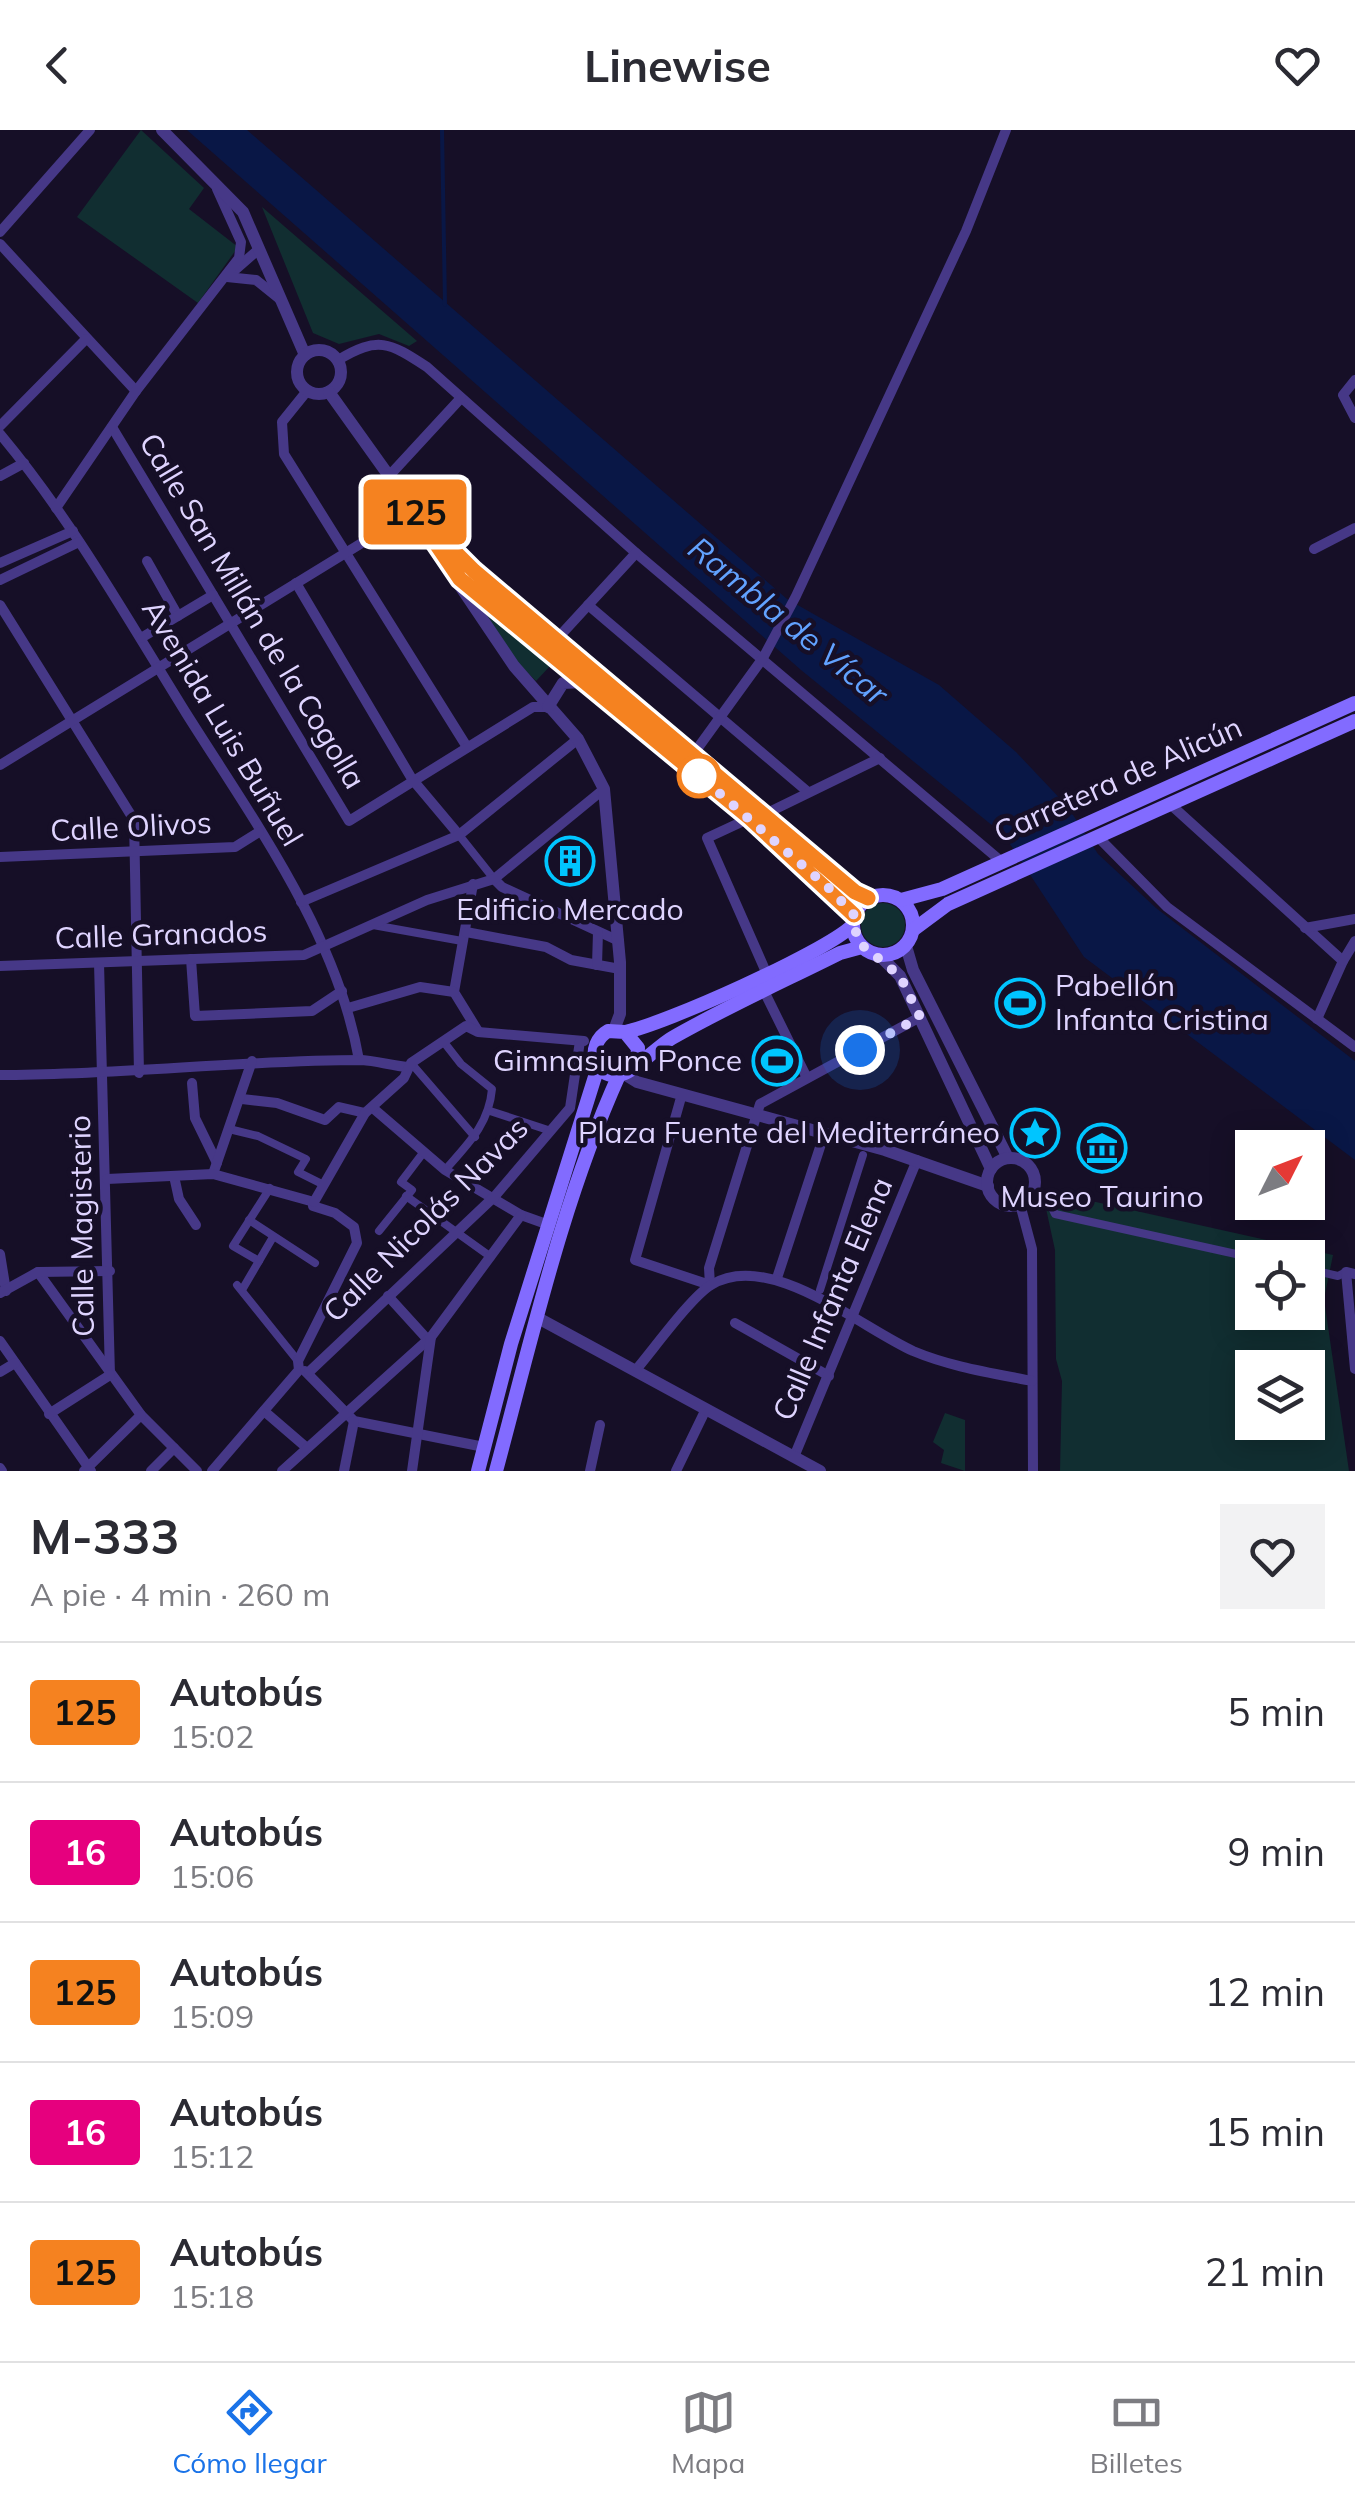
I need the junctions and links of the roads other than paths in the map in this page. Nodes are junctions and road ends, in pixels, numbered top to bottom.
1 (90, 130) edge
2 (162, 130) edge
3 (1006, 130) edge
4 (212, 178) junction
5 (0, 232) edge
6 (0, 244) edge
7 (260, 249) junction
8 (227, 277) junction
9 (281, 300) junction
10 (86, 339) junction
11 (305, 354) junction
12 (338, 360) junction
13 (1351, 382) edge
14 (307, 391) junction
15 (136, 392) junction
16 (329, 392) junction
17 (461, 398) junction
18 (1355, 418) edge
19 (0, 426) edge
20 (112, 427) junction
21 (0, 434) edge
22 (24, 463) junction
23 (0, 476) edge
24 (389, 476) junction
25 (56, 508) junction
26 (414, 511) junction
27 (1355, 528) edge
28 (76, 536) junction
29 (438, 549) junction
30 (1314, 549) dead end
31 (636, 553) junction
32 (346, 554) junction
33 (147, 560) dead end
34 (0, 564) edge
35 (0, 580) edge
36 (296, 583) junction
37 (213, 595) junction
38 (0, 605) edge
39 (588, 606) junction
40 (178, 616) junction
41 (230, 624) junction
42 (141, 638) junction
43 (556, 640) junction
44 (765, 654) junction
45 (159, 668) junction
46 (583, 682) junction
47 (1355, 704) edge
48 (548, 707) junction
49 (720, 718) junction
50 (73, 721) junction
51 (1355, 721) edge
52 (578, 739) junction
53 (467, 747) junction
54 (692, 756) junction
55 (880, 758) junction
56 (0, 765) edge
57 (412, 779) junction
58 (604, 789) junction
59 (808, 792) junction
60 (1170, 804) junction
61 (756, 816) junction
62 (1094, 830) junction
63 (259, 832) junction
64 (459, 836) junction
65 (134, 852) junction
66 (0, 857) edge
67 (1008, 865) junction
68 (494, 879) junction
69 (474, 884) junction
70 (868, 898) junction
71 (901, 900) junction
72 (301, 902) junction
73 (1355, 918) edge
74 (853, 921) junction
75 (368, 924) junction
76 (1306, 928) junction
77 (914, 930) junction
78 (598, 932) junction
79 (464, 936) junction
80 (619, 941) junction
81 (1355, 941) edge
82 (906, 946) junction
83 (862, 947) junction
84 (323, 948) junction
85 (879, 955) junction
86 (192, 959) junction
87 (136, 961) junction
88 (1343, 961) junction
89 (98, 963) junction
90 (598, 965) junction
91 (0, 966) edge
92 (620, 969) junction
93 (766, 972) junction
94 (342, 991) junction
95 (764, 991) junction
96 (454, 992) junction
97 (348, 1008) junction
98 (920, 1017) junction
99 (1317, 1019) junction
100 (620, 1031) junction
101 (478, 1032) junction
102 (442, 1041) junction
103 (588, 1042) junction
104 (1355, 1047) edge
105 (358, 1060) junction
106 (252, 1061) junction
107 (637, 1062) junction
108 (410, 1065) junction
109 (598, 1067) junction
110 (139, 1073) junction
111 (0, 1074) edge
112 (622, 1074) junction
113 (103, 1075) junction
114 (807, 1078) junction
115 (192, 1083) dead end
116 (682, 1094) junction
117 (242, 1099) junction
118 (370, 1111) junction
119 (490, 1111) junction
120 (757, 1116) junction
121 (230, 1129) junction
122 (551, 1131) junction
123 (824, 1134) junction
124 (474, 1138) junction
125 (423, 1152) junction
126 (863, 1154) dead end
127 (1008, 1158) junction
128 (918, 1160) junction
129 (215, 1168) junction
130 (445, 1170) junction
131 (174, 1176) junction
132 (989, 1176) junction
133 (107, 1180) junction
134 (324, 1185) junction
135 (270, 1188) junction
136 (1033, 1192) junction
137 (406, 1196) junction
138 (495, 1196) junction
139 (314, 1202) junction
140 (1020, 1204) junction
141 (521, 1215) junction
142 (248, 1220) junction
143 (196, 1225) dead end
144 (549, 1225) junction
145 (379, 1231) dead end
146 (454, 1232) junction
147 (274, 1237) junction
148 (0, 1254) edge
149 (1235, 1254) edge
150 (491, 1257) junction
151 (259, 1261) junction
152 (315, 1264) dead end
153 (110, 1271) junction
154 (38, 1272) junction
155 (1325, 1273) edge
156 (1351, 1273) edge
157 (778, 1278) junction
158 (710, 1285) junction
159 (820, 1290) dead end
160 (3, 1292) edge
161 (388, 1296) junction
162 (538, 1318) junction
163 (853, 1320) junction
164 (735, 1322) dead end
165 (429, 1338) junction
166 (0, 1341) edge
167 (14, 1363) junction
168 (302, 1368) junction
169 (1355, 1369) edge
170 (635, 1371) junction
171 (0, 1372) edge
172 (110, 1375) junction
173 (829, 1376) junction
174 (1032, 1381) junction
175 (706, 1409) junction
176 (264, 1411) junction
177 (50, 1414) junction
178 (141, 1415) junction
179 (350, 1417) junction
180 (600, 1424) dead end
181 (419, 1432) junction
182 (174, 1448) junction
183 (307, 1448) junction
184 (484, 1448) junction
185 (794, 1457) junction
186 (594, 1469) edge
187 (88, 1470) edge
188 (497, 1470) edge
189 (151, 1471) edge
190 (197, 1471) edge
191 (212, 1471) edge
192 (282, 1471) edge
193 (344, 1471) edge
194 (412, 1471) edge
195 (478, 1471) edge
196 (676, 1471) edge
197 (820, 1471) edge
198 (1033, 1471) edge

1 - 5 street
2 - 4 street
3 - 44 street
4 - 7 street
4 - 8 street
6 - 10 street
7 - 8 street
7 - 9 street
8 - 9 street
8 - 15 street
9 - 11 street
10 - 15 street
10 - 19 street
11 - 12 street
11 - 14 street
12 - 16 street
12 - 17 street
13 - 18 street
14 - 16 street
14 - 32 street
15 - 20 street
16 - 24 street
17 - 24 street
17 - 31 street
20 - 25 street
20 - 37 street, Calle San Millán de la Cogolla
21 - 22 street, Avenida Luis Buñuel
22 - 23 street
22 - 25 street, Avenida Luis Buñuel
24 - 26 street
25 - 28 street, Avenida Luis Buñuel
26 - 29 main road
26 - 32 street
26 - 43 main road
27 - 30 street
28 - 34 street
28 - 35 street
28 - 42 street, Avenida Luis Buñuel
29 - 46 main road
29 - 48 street
31 - 39 street
31 - 44 street
32 - 36 street
32 - 53 street
33 - 40 street
36 - 41 street
36 - 57 street
37 - 40 street
37 - 41 street, Calle San Millán de la Cogolla
38 - 50 street
39 - 43 street
39 - 49 street
40 - 42 street
41 - 45 street
41 - 57 street, Calle San Millán de la Cogolla
42 - 45 street, Avenida Luis Buñuel
43 - 54 main road
44 - 49 street
44 - 55 street
45 - 50 street
45 - 63 street, Avenida Luis Buñuel
46 - 48 street
46 - 61 main road
47 - 62 main road, Carretera de Alicún
48 - 52 street
48 - 53 street
49 - 54 street
49 - 59 street
50 - 56 street
50 - 65 street
51 - 60 main road, Carretera de Alicún
52 - 58 street
52 - 64 street
53 - 57 street
54 - 61 main road
55 - 59 street
55 - 67 street
57 - 64 street
58 - 68 street
58 - 80 street
59 - 61 street
60 - 62 main road, Carretera de Alicún
60 - 76 street
61 - 70 main road
61 - 74 main road
61 - 93 street
62 - 67 main road, Carretera de Alicún
62 - 99 street
63 - 65 street, Calle Olivos
63 - 72 street, Avenida Luis Buñuel
64 - 68 street
64 - 72 street
65 - 66 street, Calle Olivos
65 - 87 street
67 - 71 main road, Carretera de Alicún
67 - 77 main road, Carretera de Alicún
68 - 69 street, Calle Granados
68 - 78 street
69 - 75 street, Calle Granados
69 - 79 street
70 - 71 main road
70 - 74 main road
71 - 77 main road
72 - 84 street, Avenida Luis Buñuel
73 - 76 street
74 - 83 main road
74 - 93 main road
75 - 79 street
75 - 84 street, Calle Granados
76 - 88 street
77 - 82 main road
78 - 80 street
78 - 90 street
79 - 90 street
79 - 96 street
80 - 92 street
81 - 88 street
82 - 85 main road
82 - 127 street
83 - 85 main road
83 - 95 main road
84 - 86 street, Calle Granados
84 - 94 street, Avenida Luis Buñuel
85 - 98 street
86 - 87 street, Calle Granados
86 - 94 street
87 - 89 street, Calle Granados
87 - 110 street
88 - 99 street
89 - 91 street, Calle Granados
89 - 113 street, Calle Magisterio
90 - 92 street
92 - 100 street
93 - 100 main road
94 - 97 street, Avenida Luis Buñuel
95 - 107 main road
95 - 114 street
96 - 97 street
96 - 101 street
97 - 105 street, Avenida Luis Buñuel
98 - 114 street
98 - 132 street
99 - 104 street
100 - 103 main road
100 - 107 main road
101 - 102 street
101 - 103 street
102 - 108 street
102 - 119 street
103 - 109 main road
103 - 122 street, Calle Nicolás Navas
105 - 106 street
105 - 108 street
106 - 110 street
106 - 117 street
107 - 112 main road
108 - 118 street
108 - 124 street
109 - 112 main road
109 - 144 main road
110 - 113 street
111 - 113 street
112 - 116 street
112 - 162 main road
113 - 133 street, Calle Magisterio
114 - 120 street
115 - 129 street
116 - 120 street
116 - 158 street
117 - 118 street
117 - 121 street
118 - 125 street
118 - 134 street
119 - 122 street
119 - 124 street
120 - 123 street
120 - 158 street
121 - 129 street
121 - 134 street
122 - 138 street, Calle Nicolás Navas
123 - 128 street
123 - 157 street
124 - 130 street
125 - 130 street
125 - 137 street
126 - 159 street
127 - 132 street
127 - 136 street
128 - 132 street
128 - 163 street, Calle Infanta Elena
129 - 131 street
129 - 135 street
130 - 138 street
131 - 133 street
131 - 143 street
132 - 140 street
133 - 153 street, Calle Magisterio
134 - 139 street
135 - 139 street
135 - 142 street
136 - 140 street
136 - 149 street
137 - 145 street
137 - 146 street
138 - 141 street
138 - 146 street, Calle Nicolás Navas
139 - 168 street
140 - 174 street
141 - 144 street
141 - 150 street
142 - 147 street
142 - 151 street
144 - 184 main road
146 - 150 street
146 - 161 street, Calle Nicolás Navas
147 - 151 street
147 - 152 street
148 - 160 street
150 - 165 street
151 - 168 street
153 - 154 street
153 - 172 street, Calle Magisterio
154 - 160 street
154 - 172 street
155 - 156 street
156 - 169 street
157 - 158 street
157 - 163 street
158 - 170 street
161 - 165 street
161 - 168 street, Calle Nicolás Navas
162 - 170 street
162 - 188 main road
163 - 173 street, Calle Infanta Elena
163 - 174 street
164 - 173 street
165 - 179 street
165 - 181 street
166 - 167 street
167 - 171 street
167 - 177 street
168 - 176 street
168 - 179 street
170 - 175 street
172 - 177 street
172 - 178 street
173 - 185 street, Calle Infanta Elena
174 - 198 street
175 - 185 street
175 - 196 street
176 - 183 street
176 - 191 street
177 - 187 street
178 - 182 street
178 - 187 street
179 - 181 street
179 - 183 street
179 - 193 street
180 - 186 street
181 - 184 street
181 - 194 street
182 - 189 street
182 - 190 street
183 - 192 street
184 - 195 main road
185 - 197 street

